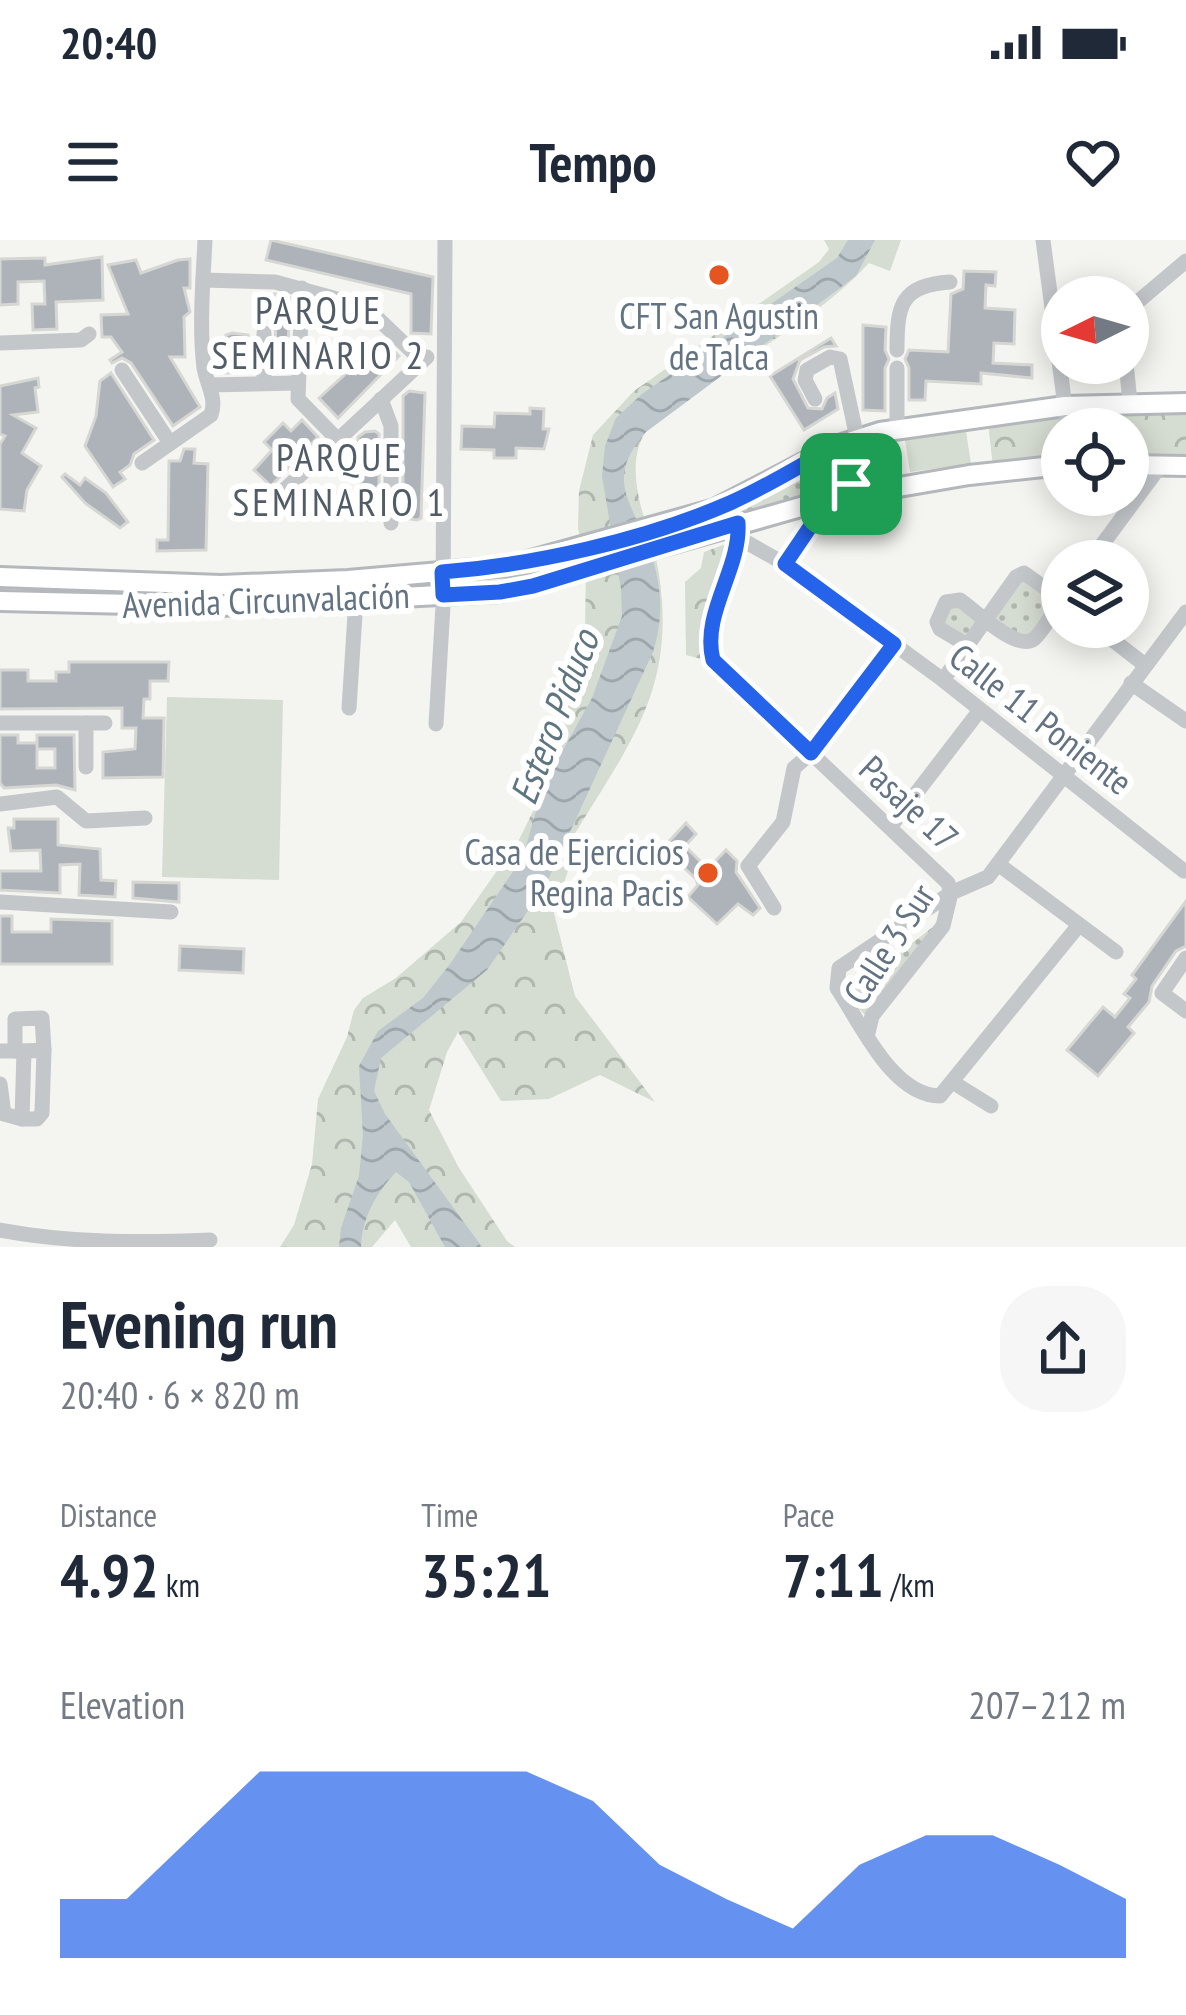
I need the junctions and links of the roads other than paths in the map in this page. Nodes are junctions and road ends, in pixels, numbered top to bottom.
1 (205, 240) edge
2 (445, 240) edge
3 (1043, 240) edge
4 (1186, 261) edge
5 (203, 280) junction
6 (950, 282) dead end
7 (302, 288) junction
8 (1149, 292) edge
9 (264, 333) dead end
10 (89, 334) dead end
11 (0, 343) edge
12 (897, 350) dead end
13 (444, 352) junction
14 (421, 360) junction
15 (897, 368) dead end
16 (122, 370) dead end
17 (264, 383) junction
18 (297, 383) junction
19 (1128, 384) edge
20 (209, 385) junction
21 (381, 398) junction
22 (815, 399) dead end
23 (1130, 402) junction
24 (1186, 403) edge
25 (1065, 406) junction
26 (888, 431) junction
27 (857, 437) junction
28 (338, 440) junction
29 (170, 443) junction
30 (837, 455) junction
31 (142, 464) dead end
32 (1149, 465) edge
33 (1161, 465) junction
34 (1186, 466) edge
35 (1041, 468) edge
36 (886, 473) dead end
37 (863, 493) junction
38 (829, 499) junction
39 (267, 506) dead end
40 (391, 523) dead end
41 (739, 531) junction
42 (674, 534) junction
43 (1106, 540) edge
44 (785, 564) junction
45 (442, 572) junction
46 (0, 577) edge
47 (1041, 582) edge
48 (443, 595) junction
49 (356, 599) junction
50 (0, 602) edge
51 (1186, 612) edge
52 (987, 618) junction
53 (1041, 626) edge
54 (894, 644) junction
55 (967, 645) junction
56 (1123, 648) edge
57 (1145, 665) junction
58 (943, 680) junction
59 (1131, 683) junction
60 (349, 708) dead end
61 (980, 710) junction
62 (1186, 721) edge
63 (0, 723) edge
64 (86, 723) junction
65 (105, 723) dead end
66 (436, 724) dead end
67 (811, 753) junction
68 (86, 766) dead end
69 (1063, 773) junction
70 (0, 804) edge
71 (145, 818) dead end
72 (891, 826) junction
73 (998, 864) junction
74 (1184, 871) edge
75 (951, 893) junction
76 (0, 902) edge
77 (774, 908) dead end
78 (171, 912) dead end
79 (1079, 925) junction
80 (1116, 952) dead end
81 (1186, 958) edge
82 (1186, 1011) edge
83 (868, 1033) junction
84 (44, 1050) junction
85 (13, 1051) edge
86 (954, 1082) junction
87 (0, 1084) edge
88 (991, 1106) dead end
89 (22, 1119) junction
90 (0, 1230) edge
91 (209, 1240) dead end

1 - 5 street
2 - 13 street
3 - 25 street
4 - 8 street
5 - 7 street
5 - 20 street
6 - 12 street
7 - 14 street
7 - 18 street
9 - 17 street
10 - 11 street
13 - 14 street
13 - 45 street
14 - 21 street
15 - 26 street
16 - 29 street
17 - 18 street
17 - 20 street
18 - 28 street
19 - 23 street
20 - 29 street
21 - 28 street
21 - 40 street
22 - 27 street
23 - 24 main road
23 - 25 main road
25 - 26 main road
26 - 27 main road
26 - 36 street
27 - 30 main road
28 - 39 street
29 - 31 street
30 - 37 main road
30 - 38 main road
30 - 42 main road
32 - 33 main road
33 - 34 main road
33 - 43 street
35 - 37 main road, Avenida Circunvalación
37 - 38 main road, Avenida Circunvalación
38 - 41 main road, Avenida Circunvalación
38 - 44 street
41 - 42 main road, Avenida Circunvalación
41 - 44 street, Calle 11 Poniente
41 - 67 street, Pasaje 17
42 - 45 main road, Avenida Circunvalación
42 - 48 main road, Avenida Circunvalación
44 - 54 street, Calle 11 Poniente
45 - 46 main road, Avenida Circunvalación
45 - 48 street
47 - 52 street
48 - 49 main road, Avenida Circunvalación
48 - 66 street
49 - 50 main road, Avenida Circunvalación
49 - 60 street
51 - 57 street, Calle 3 Sur
52 - 53 street
52 - 55 street
52 - 55 street
54 - 58 street, Calle 11 Poniente
54 - 67 street
55 - 58 street
56 - 57 street
57 - 59 street, Calle 3 Sur
58 - 61 street, Calle 11 Poniente
59 - 62 street
59 - 69 street, Calle 3 Sur
61 - 69 street, Calle 11 Poniente
61 - 72 street
63 - 64 street
64 - 65 street
64 - 68 street
67 - 72 street, Pasaje 17
67 - 77 street
69 - 73 street, Calle 3 Sur
69 - 74 street, Calle 11 Poniente
70 - 71 street
72 - 75 street, Pasaje 17
73 - 75 street, Calle 3 Sur
73 - 79 street
75 - 83 street, Calle 3 Sur
75 - 83 street
76 - 78 street
79 - 80 street
79 - 86 street
81 - 82 street
83 - 86 street
84 - 85 street
84 - 85 street
84 - 89 street
85 - 89 street
86 - 88 street
87 - 89 street
90 - 91 street

